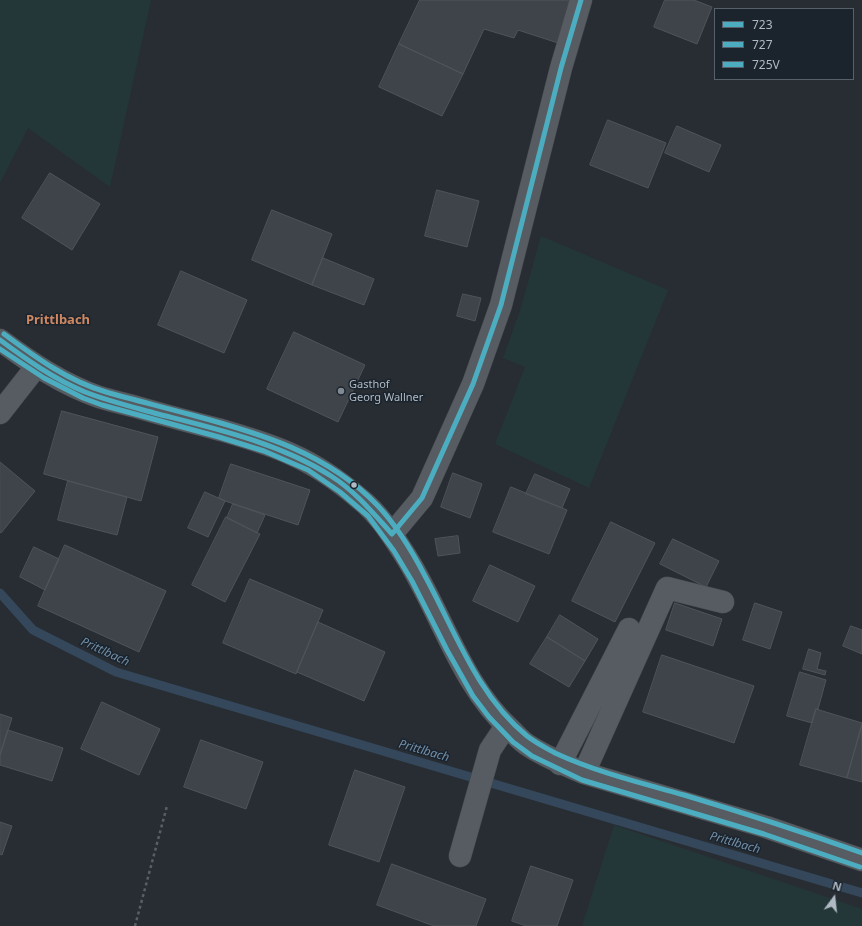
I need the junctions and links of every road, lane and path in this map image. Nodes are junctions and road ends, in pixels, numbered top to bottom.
1 (581, 0) edge
2 (0, 340) edge
3 (36, 367) junction
4 (0, 413) edge
5 (392, 534) junction
6 (723, 602) dead end
7 (629, 629) dead end
8 (506, 726) junction
9 (560, 764) junction
10 (584, 773) junction
11 (167, 806) dead end
12 (460, 856) dead end
13 (862, 860) edge
14 (135, 926) edge

1 - 5 street
2 - 3 street
3 - 4 street
3 - 5 street
5 - 8 street
6 - 10 street
7 - 9 street
8 - 9 street
8 - 12 street
9 - 10 street
10 - 13 street
11 - 14 path

